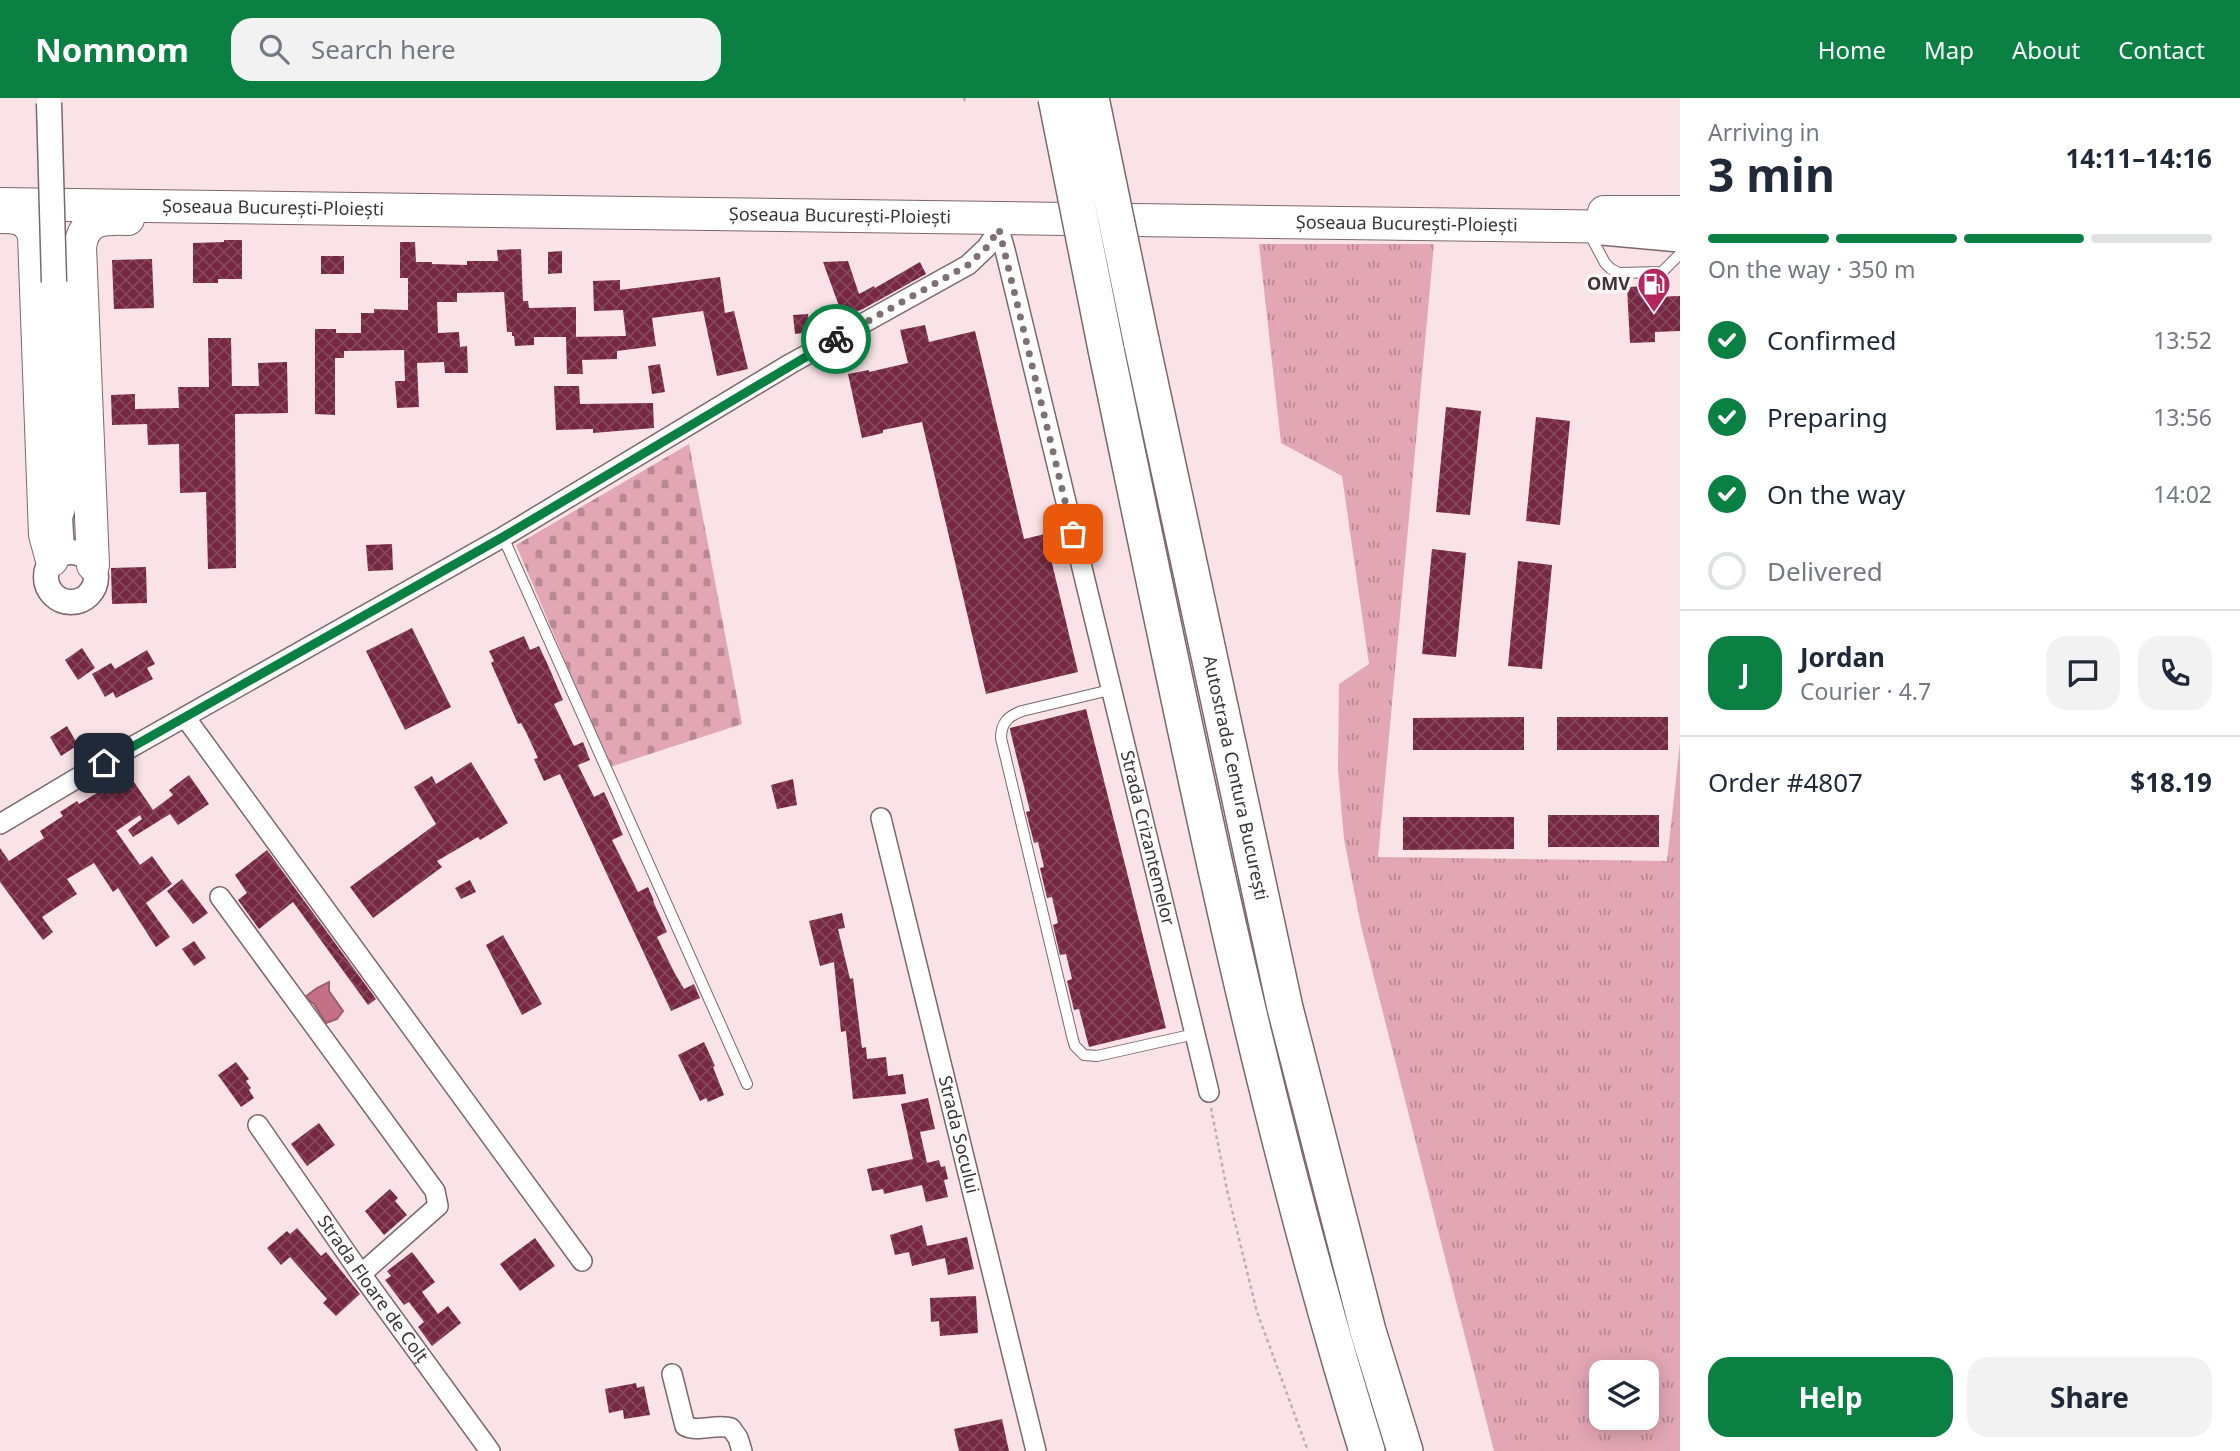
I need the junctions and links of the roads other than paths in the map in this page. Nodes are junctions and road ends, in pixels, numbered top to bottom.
1 (1056, 98) edge
2 (1091, 98) edge
3 (49, 100) edge
4 (0, 190) edge
5 (0, 204) edge
6 (281, 209) junction
7 (1680, 212) edge
8 (0, 218) edge
9 (997, 224) junction
10 (1594, 227) junction
11 (1680, 228) edge
12 (1680, 234) edge
13 (1680, 243) edge
14 (1680, 254) edge
15 (503, 537) junction
16 (73, 559) junction
17 (1110, 690) junction
18 (185, 717) junction
19 (881, 818) dead end
20 (0, 824) edge
21 (220, 897) dead end
22 (1195, 1034) junction
23 (747, 1084) dead end
24 (1209, 1092) road end
25 (258, 1125) dead end
26 (582, 1261) dead end
27 (361, 1274) junction
28 (672, 1374) dead end
29 (490, 1451) edge
30 (742, 1451) edge
31 (1036, 1451) edge
32 (1367, 1451) edge
33 (1405, 1451) edge

1 - 32 highway, Autostrada Centura București, bridge
2 - 33 highway, Autostrada Centura București, bridge
3 - 16 street, bridge
4 - 7 highway, Șoseaua București-Ploiești
5 - 6 highway, Șoseaua București-Ploiești
6 - 9 highway, Șoseaua București-Ploiești
6 - 16 highway
8 - 16 highway
9 - 10 highway, Șoseaua București-Ploiești
9 - 15 street
9 - 17 street, Strada Crizantemelor
10 - 11 highway, Șoseaua București-Ploiești
10 - 12 highway
10 - 13 street
10 - 14 lane
15 - 18 street
15 - 23 lane
17 - 22 street, Strada Crizantemelor
17 - 22 lane
18 - 20 street
18 - 26 street
19 - 31 street, Strada Socului
21 - 27 street
22 - 24 street, Strada Crizantemelor
25 - 27 street, Strada Floare de Colț
27 - 29 street, Strada Floare de Colț
28 - 30 street

